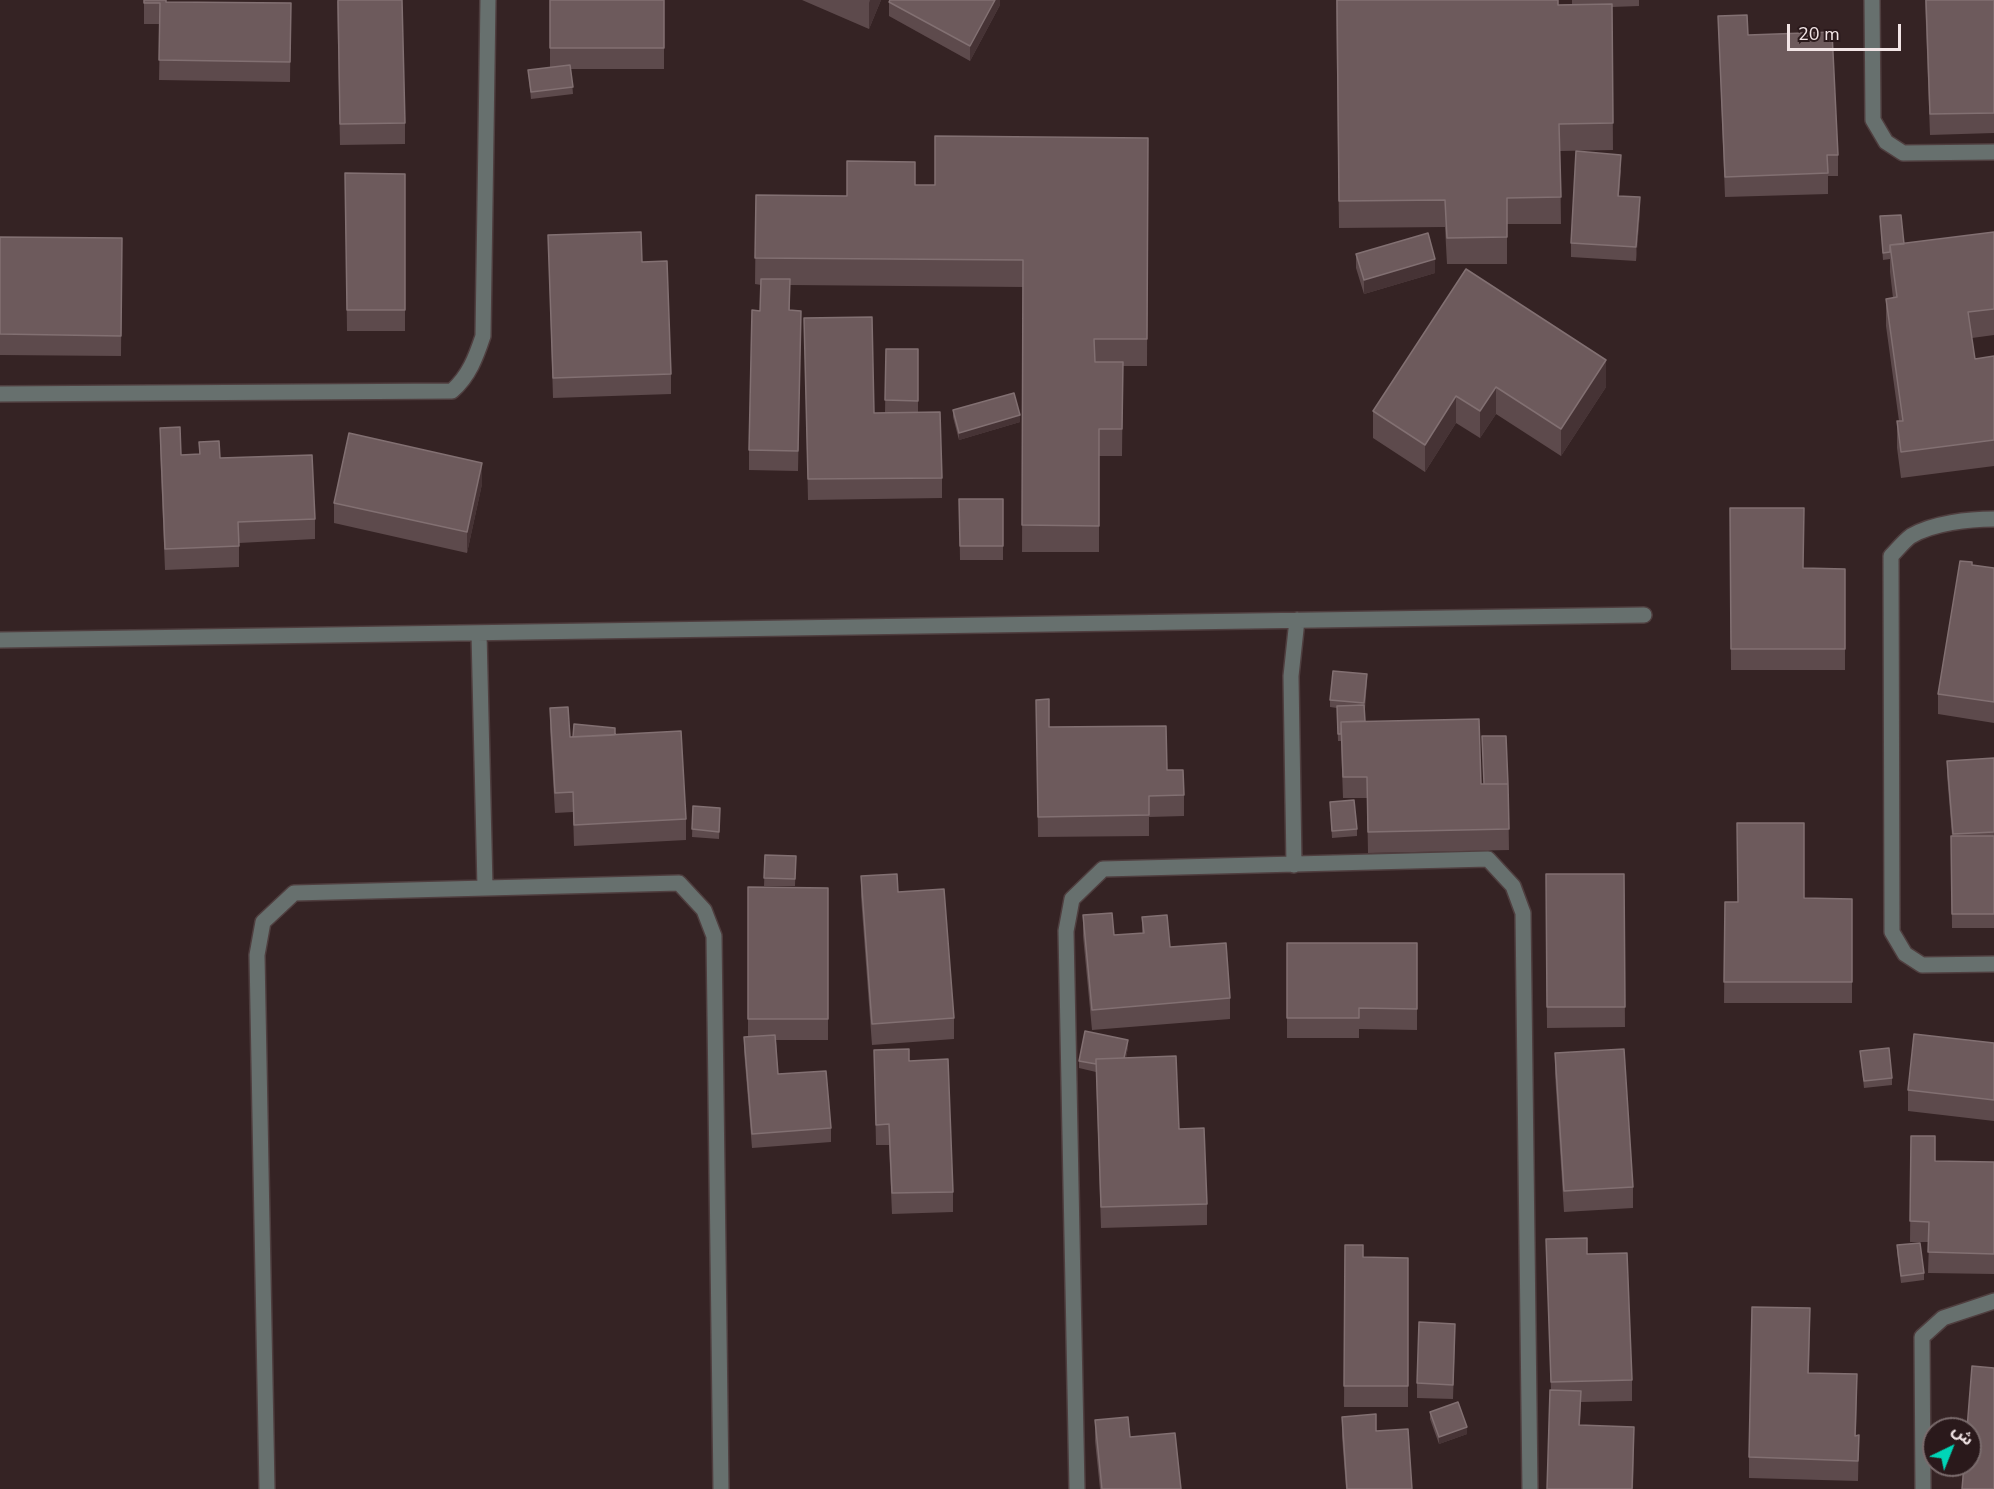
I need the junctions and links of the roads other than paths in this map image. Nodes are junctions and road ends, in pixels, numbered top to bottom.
1 (488, 0) edge
2 (1872, 0) edge
3 (1994, 152) edge
4 (0, 394) edge
5 (1994, 519) edge
6 (1644, 615) dead end
7 (1297, 620) junction
8 (479, 633) junction
9 (0, 640) edge
10 (1294, 865) junction
11 (485, 888) junction
12 (1994, 964) edge
13 (1994, 1301) edge
14 (267, 1489) edge
15 (721, 1489) edge
16 (1077, 1489) edge
17 (1530, 1489) edge
18 (1923, 1489) edge

1 - 4 street
2 - 3 street
5 - 12 street
6 - 7 street
7 - 8 street
7 - 10 street
8 - 9 street
8 - 11 street
10 - 16 street
10 - 17 street
11 - 14 street
11 - 15 street
13 - 18 street

